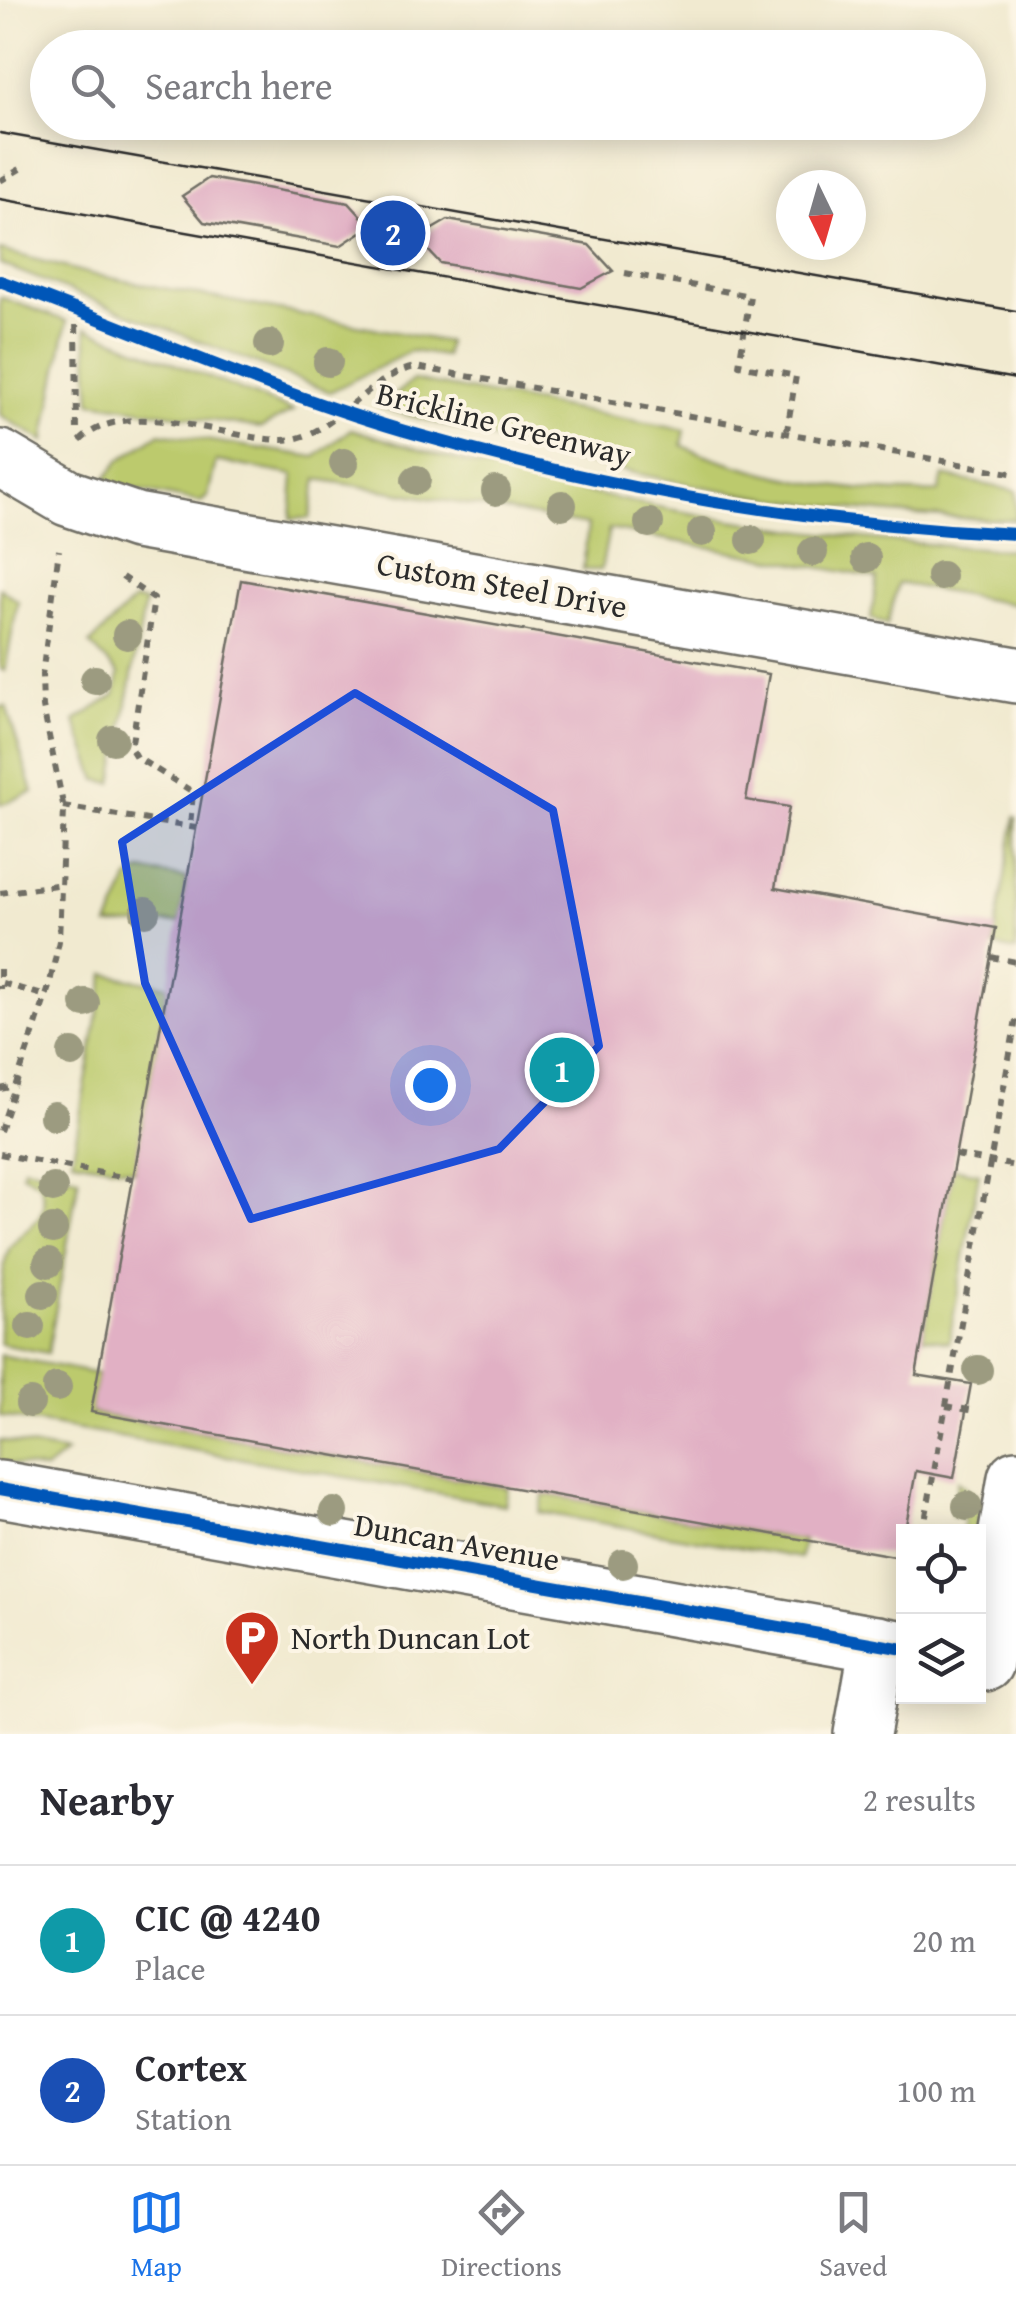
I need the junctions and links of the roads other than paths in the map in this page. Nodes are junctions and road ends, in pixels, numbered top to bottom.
1 (0, 458) edge
2 (1016, 675) edge
3 (1016, 1478) edge
4 (0, 1488) edge
5 (891, 1646) edge
6 (993, 1665) edge
7 (862, 1734) edge

1 - 2 street, Custom Steel Drive
3 - 6 street
4 - 5 street, Duncan Avenue
5 - 7 street

